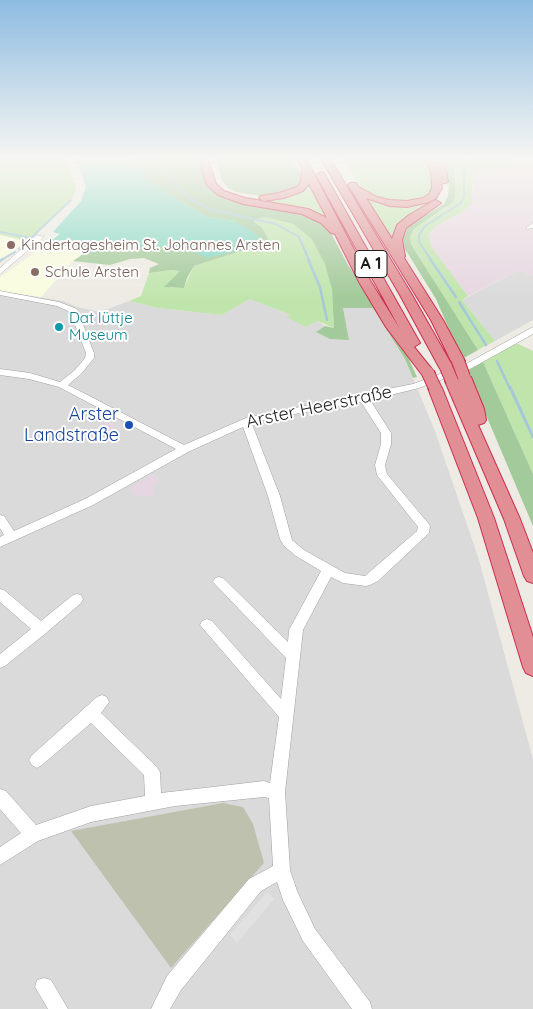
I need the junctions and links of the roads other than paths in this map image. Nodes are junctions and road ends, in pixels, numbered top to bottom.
1 (262, 204) edge
2 (324, 204) edge
3 (337, 204) edge
4 (352, 204) edge
5 (365, 204) edge
6 (435, 204) edge
7 (40, 237) dead end
8 (341, 237) junction
9 (400, 259) junction
10 (0, 272) edge
11 (0, 293) edge
12 (533, 330) edge
13 (452, 364) junction
14 (0, 372) edge
15 (428, 373) junction
16 (62, 385) junction
17 (364, 398) junction
18 (246, 421) junction
19 (184, 449) junction
20 (0, 519) edge
21 (11, 536) junction
22 (0, 542) edge
23 (328, 570) junction
24 (533, 576) edge
25 (219, 582) dead end
26 (0, 594) edge
27 (77, 599) dead end
28 (207, 625) dead end
29 (41, 629) junction
30 (292, 656) junction
31 (0, 662) edge
32 (533, 667) edge
33 (102, 702) dead end
34 (91, 713) junction
35 (286, 715) junction
36 (37, 760) dead end
37 (277, 792) junction
38 (0, 797) edge
39 (152, 802) junction
40 (33, 834) junction
41 (0, 857) edge
42 (282, 870) junction
43 (44, 988) dead end
44 (59, 1009) edge
45 (160, 1009) edge
46 (363, 1009) edge

1 - 8 highway
2 - 8 highway
3 - 15 highway, A 1
4 - 13 highway, A 1
5 - 9 highway
6 - 9 highway
7 - 10 street
8 - 15 highway
9 - 13 highway
11 - 16 street
12 - 17 street, Arster Heerstraße
13 - 24 highway, A 1, bridge
14 - 16 street
15 - 32 highway, A 1, bridge
16 - 19 street
17 - 18 street, Arster Heerstraße
17 - 23 street
18 - 19 street, Arster Heerstraße
18 - 23 street
19 - 21 street, Arster Heerstraße
20 - 21 street
21 - 22 street, Arster Heerstraße
23 - 30 street
25 - 30 street
26 - 29 street
27 - 29 street
28 - 35 street
29 - 31 street
30 - 35 street
33 - 34 street
34 - 36 street
34 - 39 street
35 - 37 street
37 - 39 street
37 - 42 street
38 - 40 street
39 - 40 street
40 - 41 street
42 - 45 street
42 - 46 street
43 - 44 street

